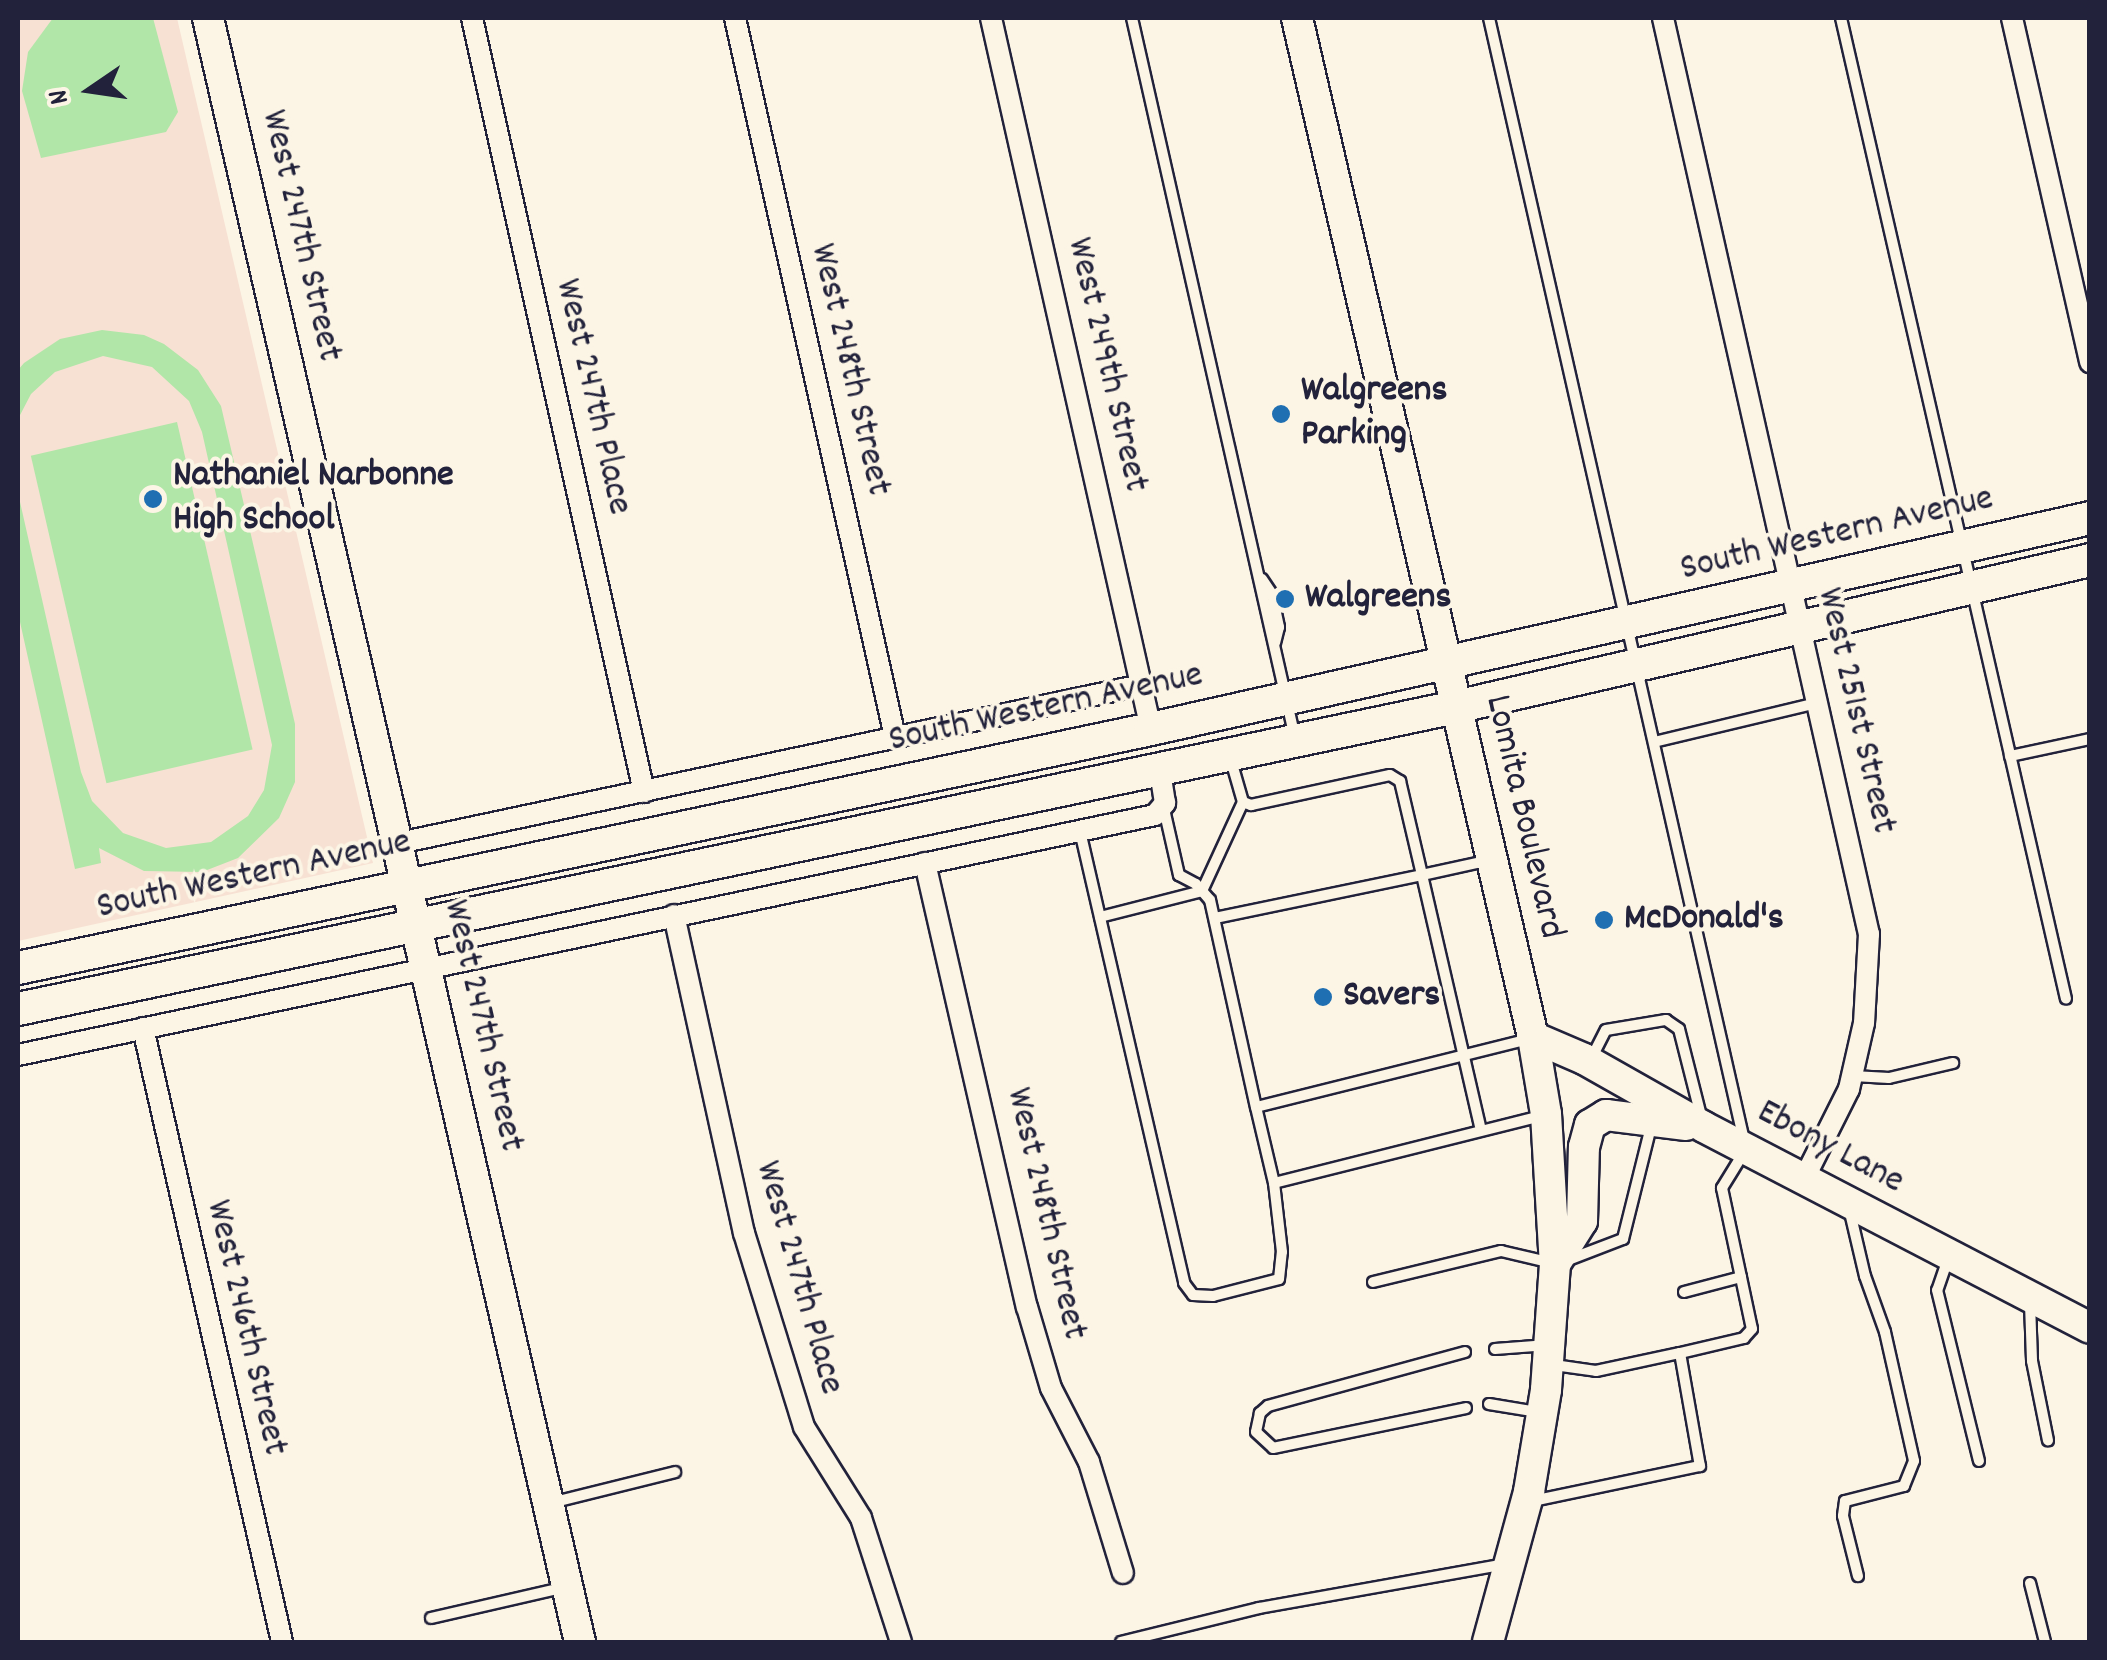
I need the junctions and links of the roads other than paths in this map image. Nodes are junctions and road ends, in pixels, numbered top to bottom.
1 (208, 18) edge
2 (472, 18) edge
3 (734, 18) edge
4 (992, 18) edge
5 (1132, 18) edge
6 (1297, 18) edge
7 (1490, 18) edge
8 (1662, 18) edge
9 (1841, 18) edge
10 (2012, 18) edge
11 (2090, 362) edge
12 (2090, 518) edge
13 (1962, 547) junction
14 (2090, 560) edge
15 (1791, 586) junction
16 (1972, 587) junction
17 (1626, 622) junction
18 (1800, 624) junction
19 (1446, 663) junction
20 (1636, 664) junction
21 (1142, 685) junction
22 (1286, 699) junction
23 (1817, 703) junction
24 (1456, 707) junction
25 (1151, 729) junction
26 (895, 737) junction
27 (1295, 738) junction
28 (2090, 739) edge
29 (1654, 742) junction
30 (1228, 752) junction
31 (2010, 756) junction
32 (1159, 766) junction
33 (644, 792) junction
34 (1242, 802) junction
35 (1164, 809) junction
36 (1080, 831) junction
37 (399, 842) junction
38 (1492, 860) junction
39 (925, 863) junction
40 (1422, 876) junction
41 (409, 884) junction
42 (1202, 891) junction
43 (674, 915) junction
44 (1100, 917) junction
45 (1215, 918) junction
46 (418, 924) junction
47 (18, 968) edge
48 (428, 968) junction
49 (2066, 999) dead end
50 (18, 1008) edge
51 (143, 1028) junction
52 (1533, 1037) junction
53 (1464, 1054) junction
54 (18, 1055) edge
55 (1589, 1062) junction
56 (1953, 1064) dead end
57 (1852, 1076) junction
58 (1256, 1106) junction
59 (1546, 1114) junction
60 (1653, 1120) junction
61 (1704, 1127) junction
62 (1482, 1130) junction
63 (1746, 1149) junction
64 (1804, 1179) junction
65 (1274, 1183) junction
66 (1848, 1202) junction
67 (1950, 1255) junction
68 (1555, 1264) junction
69 (1741, 1278) junction
70 (1373, 1282) dead end
71 (1684, 1292) dead end
72 (2030, 1298) junction
73 (2090, 1328) edge
74 (1495, 1348) dead end
75 (1465, 1352) dead end
76 (1680, 1353) junction
77 (1548, 1355) junction
78 (1490, 1404) dead end
79 (1466, 1408) dead end
80 (1542, 1412) junction
81 (2048, 1440) dead end
82 (1979, 1461) dead end
83 (675, 1472) dead end
84 (1526, 1502) junction
85 (550, 1503) junction
86 (1511, 1562) junction
87 (1124, 1573) dead end
88 (1858, 1576) dead end
89 (2030, 1583) dead end
90 (568, 1586) junction
91 (431, 1618) dead end
92 (282, 1642) edge
93 (580, 1642) edge
94 (901, 1642) edge
95 (1121, 1642) edge
96 (1488, 1642) edge
97 (2045, 1642) edge

1 - 37 street, West 247th Street
2 - 33 street, West 247th Place
3 - 26 street, West 248th Street
4 - 21 street, West 249th Street
5 - 22 lane
6 - 19 street, Lomita Boulevard
7 - 17 lane
8 - 15 street, West 251st Street
9 - 13 lane
10 - 11 street
12 - 13 main road, South Western Avenue
13 - 15 main road, South Western Avenue
13 - 16 lane
14 - 16 main road, South Western Avenue
15 - 17 main road, South Western Avenue
15 - 18 street, West 251st Street
16 - 18 main road, South Western Avenue
16 - 31 lane
17 - 19 main road, South Western Avenue
17 - 20 lane
18 - 20 main road, South Western Avenue
18 - 23 street, West 251st Street
19 - 22 main road, South Western Avenue
19 - 24 street, Lomita Boulevard
20 - 24 main road, South Western Avenue
20 - 29 lane
21 - 25 street, West 249th Street
21 - 26 street, South Western Avenue
22 - 25 main road, South Western Avenue
22 - 27 lane
23 - 29 lane
23 - 57 street, West 251st Street
24 - 27 main road, South Western Avenue
24 - 38 street, Lomita Boulevard
25 - 41 main road, South Western Avenue
26 - 33 street, South Western Avenue
27 - 30 main road, South Western Avenue
28 - 31 lane
29 - 63 lane
30 - 32 main road, South Western Avenue
30 - 34 lane
31 - 49 lane
32 - 35 street
32 - 46 main road, South Western Avenue
33 - 37 street, South Western Avenue
34 - 40 lane
34 - 42 lane
35 - 36 street
35 - 42 lane
36 - 39 street
36 - 44 lane
37 - 41 street, West 247th Street
38 - 40 lane
38 - 52 street, Lomita Boulevard
39 - 43 street
39 - 87 street, West 248th Street
40 - 45 lane
40 - 53 lane
41 - 46 street, West 247th Street
41 - 47 main road, South Western Avenue
42 - 44 lane
42 - 45 lane
43 - 48 street
43 - 94 street, West 247th Place
44 - 65 lane
45 - 58 lane
46 - 48 street, West 247th Street
46 - 50 main road, South Western Avenue
48 - 51 street
48 - 85 street, West 247th Street
51 - 54 street
51 - 92 street, West 246th Street
52 - 53 lane
52 - 55 street, Ebony Lane
52 - 59 street, Lomita Boulevard
53 - 58 lane
53 - 62 lane
55 - 61 street, Ebony Lane
55 - 61 lane
56 - 57 lane
57 - 64 street, West 251st Street
58 - 65 lane
59 - 62 lane
59 - 68 street, Lomita Boulevard
60 - 61 street
60 - 68 lane
60 - 68 street
61 - 63 street, Ebony Lane
62 - 65 lane
63 - 64 street, Ebony Lane
63 - 69 lane
64 - 66 street, Ebony Lane
66 - 67 street, Ebony Lane
66 - 88 lane
67 - 72 street, Ebony Lane
67 - 82 lane
68 - 70 lane
68 - 77 street, Lomita Boulevard
69 - 71 lane
69 - 76 lane
72 - 73 street, Ebony Lane
72 - 81 lane
74 - 77 lane
75 - 79 lane
76 - 77 lane
76 - 84 lane
77 - 80 street, Lomita Boulevard
78 - 80 lane
80 - 84 street, Lomita Boulevard
83 - 85 lane
84 - 86 street, Lomita Boulevard
85 - 90 street, West 247th Street
86 - 95 lane
86 - 96 street, Lomita Boulevard
89 - 97 lane
90 - 91 lane
90 - 93 street, West 247th Street

